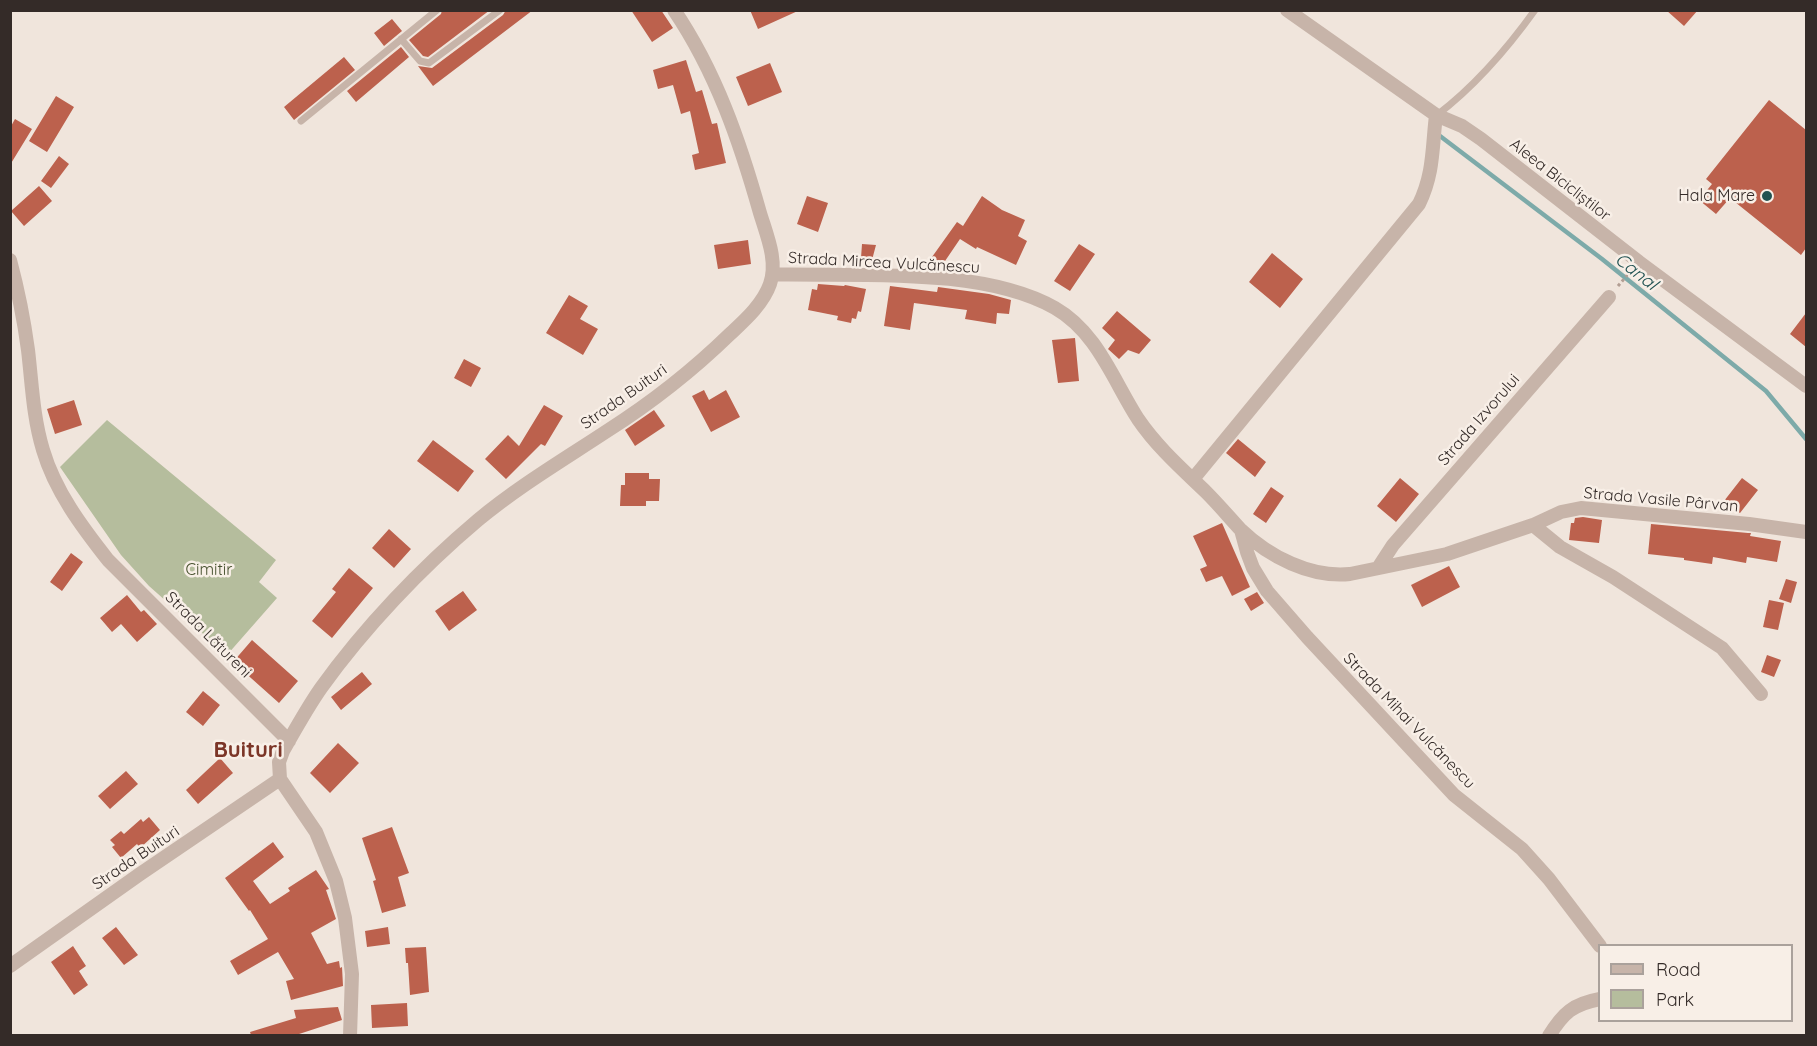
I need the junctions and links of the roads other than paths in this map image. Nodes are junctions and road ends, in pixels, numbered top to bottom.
1 (437, 10) edge
2 (500, 10) edge
3 (674, 10) edge
4 (1287, 10) edge
5 (1536, 10) edge
6 (401, 39) junction
7 (1436, 115) junction
8 (301, 121) dead end
9 (10, 260) edge
10 (772, 274) junction
11 (1609, 297) road end
12 (1806, 386) edge
13 (1193, 479) junction
14 (1533, 525) junction
15 (1241, 530) junction
16 (1806, 532) edge
17 (1378, 568) junction
18 (1761, 694) dead end
19 (289, 741) junction
20 (280, 779) junction
21 (1599, 944) edge
22 (10, 966) edge
23 (1598, 999) edge
24 (350, 1035) edge
25 (1549, 1035) edge

1 - 6 lane
2 - 6 lane
3 - 10 street, Strada Buituri
4 - 7 street, Aleea Bicicliștilor
5 - 7 lane
6 - 8 lane
7 - 12 street, Aleea Bicicliștilor
7 - 13 street
9 - 19 street, Strada Lătureni
10 - 13 street, Strada Mircea Vulcănescu
10 - 19 street, Strada Buituri
11 - 17 street, Strada Izvorului
13 - 15 street, Strada Mircea Vulcănescu
14 - 16 street, Strada Vasile Pârvan
14 - 17 street, Strada Vasile Pârvan
14 - 18 street
15 - 17 street, Strada Mircea Vulcănescu
15 - 21 street, Strada Mihai Vulcănescu
19 - 20 street
20 - 22 street, Strada Buituri
20 - 24 street
23 - 25 street

